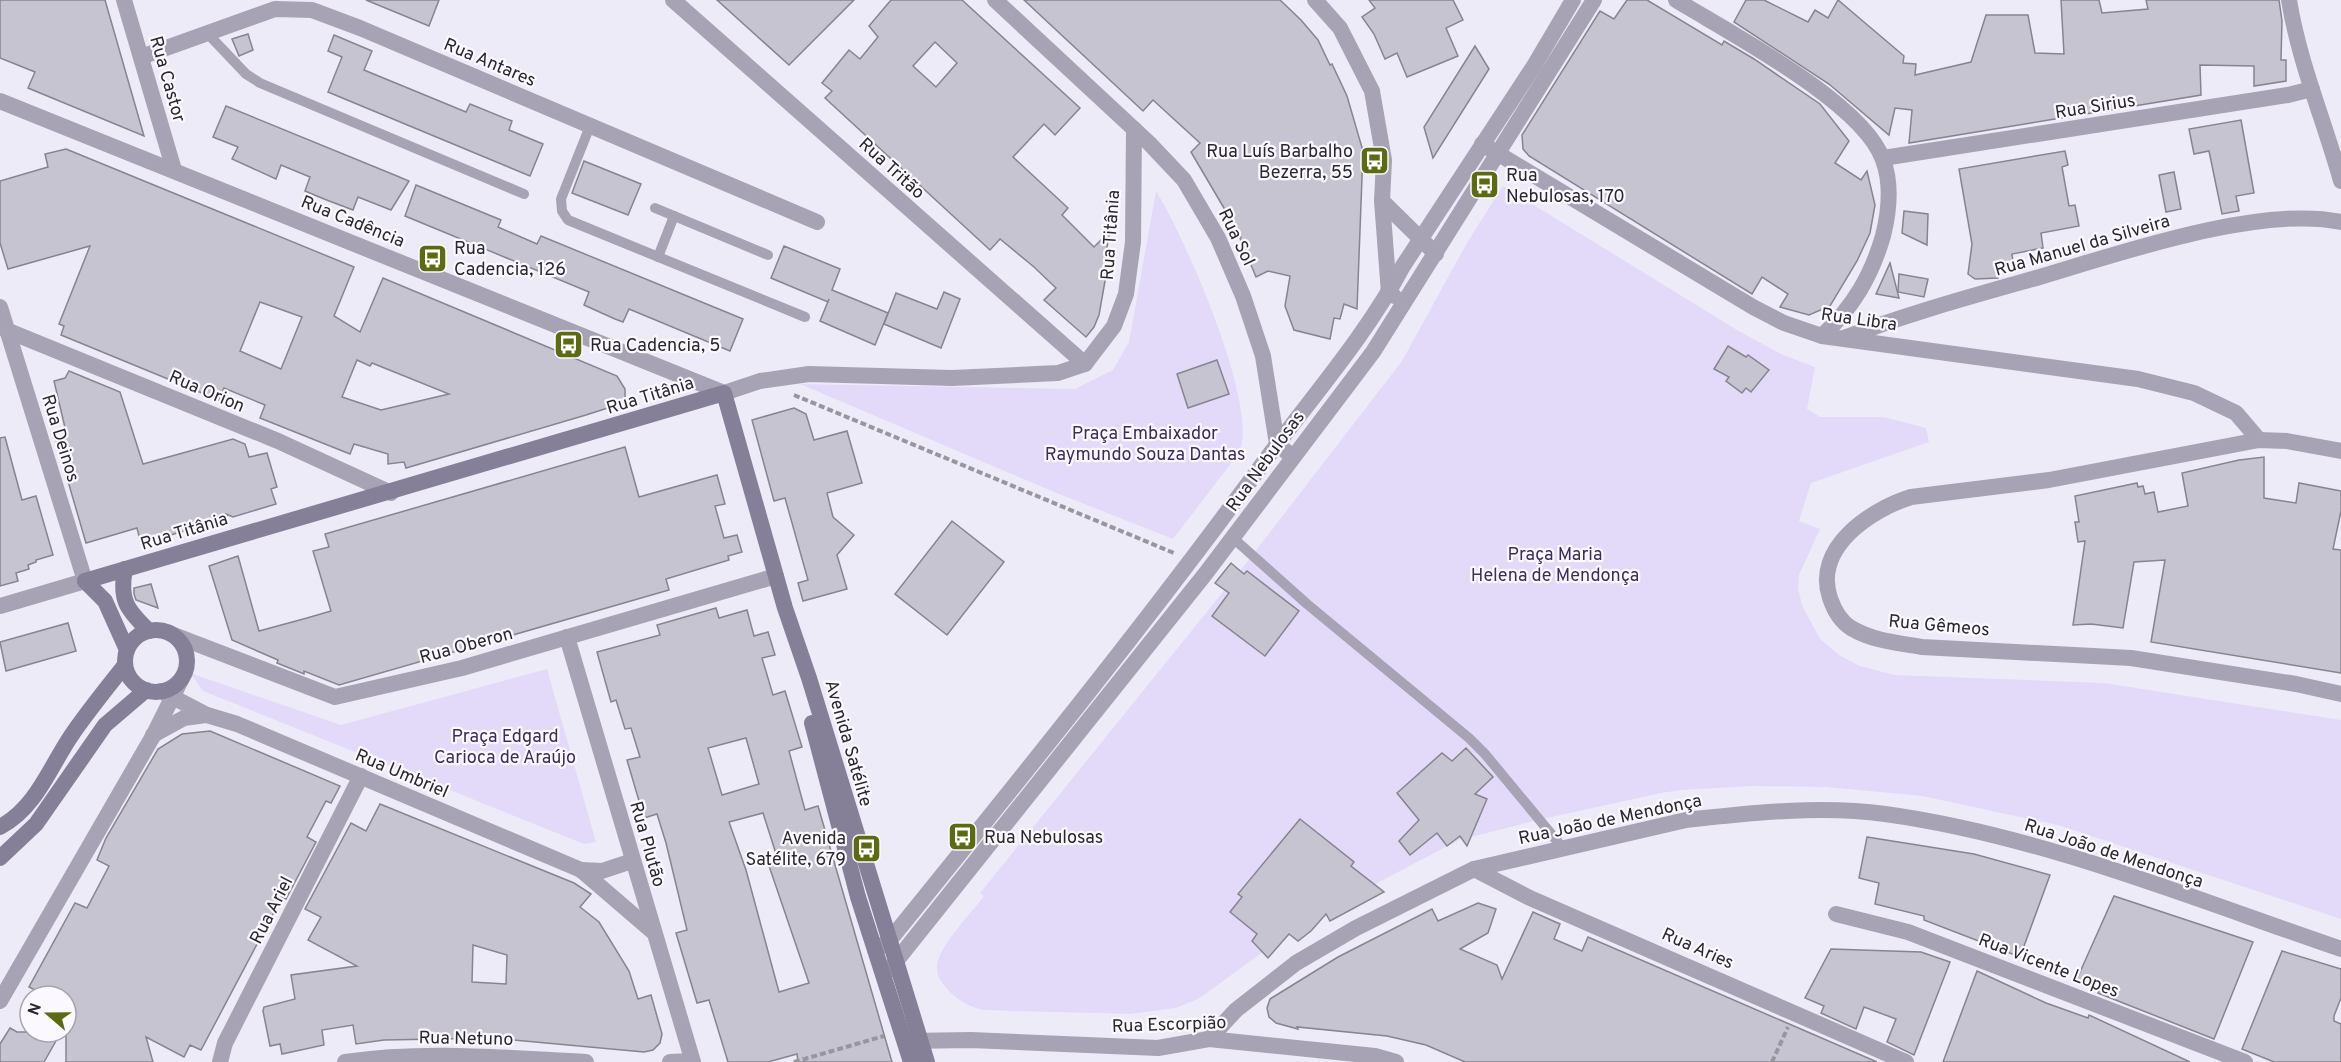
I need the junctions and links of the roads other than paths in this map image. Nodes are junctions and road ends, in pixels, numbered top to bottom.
1 (124, 0) edge
2 (673, 0) edge
3 (995, 0) edge
4 (1315, 0) edge
5 (1573, 0) edge
6 (1594, 0) edge
7 (1676, 0) edge
8 (2289, 0) edge
9 (208, 33) junction
10 (141, 57) junction
11 (2312, 89) junction
12 (0, 101) edge
13 (590, 126) junction
14 (1134, 129) junction
15 (1482, 144) junction
16 (1497, 153) junction
17 (1883, 158) junction
18 (174, 170) junction
19 (2341, 181) edge
20 (524, 194) dead end
21 (1382, 201) junction
22 (655, 208) dead end
23 (674, 216) junction
24 (817, 222) dead end
25 (2341, 222) edge
26 (1420, 240) junction
27 (1436, 254) junction
28 (768, 255) dead end
29 (658, 257) junction
30 (1389, 293) junction
31 (1405, 303) junction
32 (0, 307) edge
33 (805, 317) dead end
34 (6, 330) junction
35 (1822, 336) junction
36 (1840, 340) junction
37 (1085, 364) junction
38 (724, 393) junction
39 (2259, 440) junction
40 (1277, 444) junction
41 (2341, 451) edge
42 (1293, 457) junction
43 (391, 493) junction
44 (1233, 538) junction
45 (125, 569) junction
46 (776, 576) junction
47 (85, 581) junction
48 (0, 606) edge
49 (149, 631) junction
50 (171, 634) junction
51 (567, 637) junction
52 (126, 657) junction
53 (158, 693) junction
54 (2341, 694) edge
55 (207, 715) junction
56 (153, 736) junction
57 (361, 776) junction
58 (0, 827) edge
59 (1562, 847) junction
60 (0, 858) edge
61 (632, 861) junction
62 (1474, 869) junction
63 (581, 870) junction
64 (1836, 914) dead end
65 (652, 931) junction
66 (882, 945) junction
67 (2341, 949) edge
68 (896, 962) junction
69 (884, 974) junction
70 (0, 1001) edge
71 (909, 1038) junction
72 (1209, 1039) junction
73 (1160, 1055) edge
74 (693, 1061) edge
75 (220, 1062) edge
76 (345, 1062) edge
77 (586, 1062) edge
78 (670, 1062) edge
79 (911, 1062) edge
80 (927, 1062) edge
81 (1396, 1062) edge
82 (1906, 1062) edge
83 (2245, 1062) edge

1 - 10 street, Rua Castor
2 - 37 street, Rua Tritão
3 - 14 street, Rua Sol
4 - 21 street
5 - 15 street, Rua Nebulosas
6 - 16 street, Rua Nebulosas
7 - 17 street
8 - 11 street
9 - 10 street, Rua Antares
9 - 13 street, Rua Antares
9 - 20 lane
10 - 18 street, Rua Castor
11 - 17 street, Rua Sirius
11 - 19 street
12 - 18 street, Rua Cadência
13 - 24 street, Rua Antares
13 - 29 lane
14 - 37 street, Rua Titânia
14 - 40 street, Rua Sol
15 - 16 street, Rua Libra
15 - 26 street, Rua Nebulosas
16 - 27 street, Rua Nebulosas
16 - 35 street, Rua Libra
17 - 35 street
18 - 38 street, Rua Cadência
21 - 26 street
21 - 30 street
22 - 23 lane
23 - 28 lane
23 - 29 lane
25 - 36 street, Rua Manuel da Silveira
26 - 27 street
26 - 30 street, Rua Nebulosas
27 - 31 street, Rua Nebulosas
29 - 33 lane
30 - 31 street
30 - 40 street, Rua Nebulosas
31 - 42 street, Rua Nebulosas
32 - 34 street, Rua Deinos
34 - 43 street, Rua Orion
34 - 47 street, Rua Deinos
35 - 36 street, Rua Libra
36 - 39 street, Rua Libra
37 - 38 street, Rua Titânia
38 - 43 main road, Rua Titânia
38 - 46 main road, Avenida Satélite
39 - 41 street, Rua Gêmeos
39 - 54 street, Rua Gêmeos
40 - 42 street
40 - 66 street, Rua Nebulosas
42 - 44 street, Rua Nebulosas
43 - 45 main road, Rua Titânia
44 - 59 lane
44 - 68 street, Rua Nebulosas
45 - 47 main road, Rua Titânia
45 - 49 main road
46 - 51 street, Rua Oberon
46 - 66 main road, Avenida Satélite
47 - 48 street, Rua Titânia
47 - 52 main road
49 - 50 main road
49 - 52 main road
50 - 51 street, Rua Oberon
50 - 53 main road
51 - 61 street, Rua Plutão
52 - 53 main road
52 - 58 main road
53 - 55 street, Rua Umbriel
53 - 56 street, Rua Umbriel
53 - 60 main road
55 - 56 street, Rua Umbriel
55 - 57 street, Rua Umbriel
56 - 70 street, Rua Umbriel
57 - 63 street, Rua Umbriel
57 - 75 street, Rua Ariel
59 - 62 street, Rua João de Mendonça
59 - 67 street, Rua João de Mendonça
61 - 63 street, Rua Umbriel
61 - 65 street, Rua Plutão
62 - 72 street, Rua João de Mendonça
62 - 82 street, Rua Aries
63 - 65 street, Rua Umbriel
64 - 83 street, Rua Vicente Lopes
65 - 74 street, Rua Plutão
66 - 68 main road, Avenida Satélite
66 - 69 main road, Avenida Satélite
68 - 69 street, Rua Nebulosas
68 - 71 main road, Avenida Satélite
69 - 71 main road, Avenida Satélite
71 - 73 street, Rua Escorpião
71 - 79 main road, Avenida Satélite
71 - 80 main road, Avenida Satélite
72 - 73 street, Rua Escorpião
72 - 81 street, Rua Escorpião
74 - 78 street
76 - 77 street, Rua Netuno

